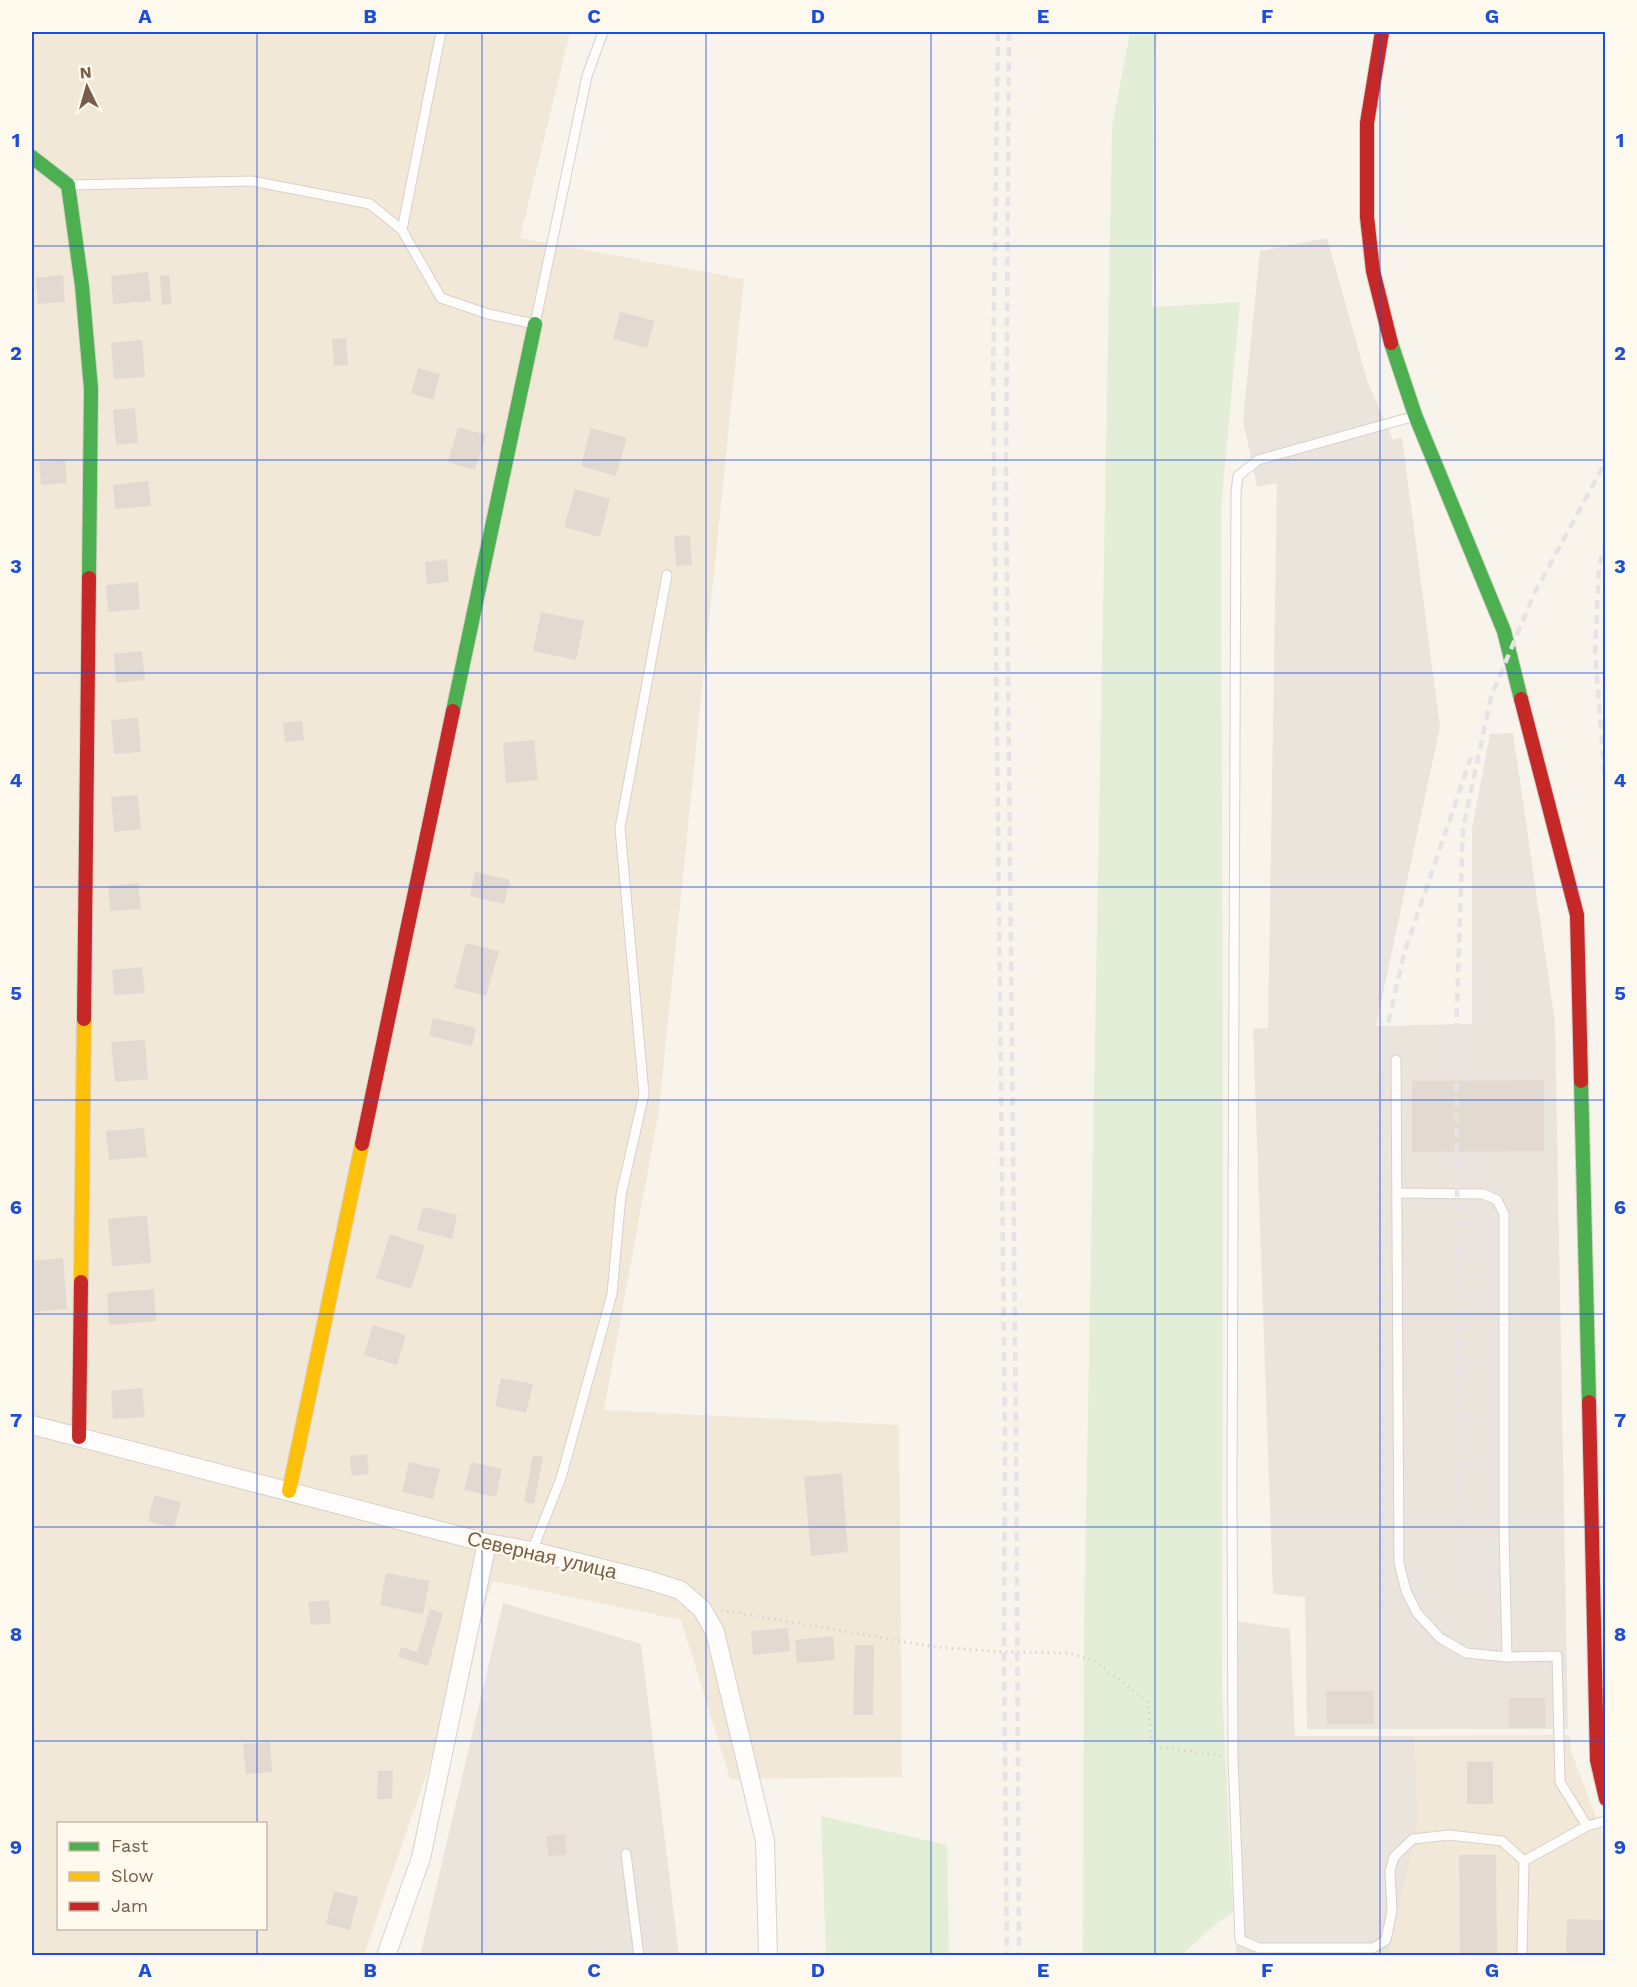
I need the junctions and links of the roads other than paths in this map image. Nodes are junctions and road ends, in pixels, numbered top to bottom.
1 (441, 32) edge
2 (603, 32) edge
3 (1382, 32) edge
4 (32, 157) edge
5 (68, 185) junction
6 (402, 231) junction
7 (536, 324) junction
8 (1415, 415) junction
9 (667, 575) dead end
10 (1396, 1060) dead end
11 (1398, 1193) junction
12 (32, 1425) edge
13 (79, 1437) junction
14 (289, 1491) junction
15 (487, 1543) junction
16 (532, 1551) junction
17 (1507, 1657) junction
18 (1605, 1799) edge
19 (1605, 1821) edge
20 (1587, 1826) junction
21 (626, 1854) dead end
22 (1524, 1861) junction
23 (386, 1956) edge
24 (639, 1956) edge
25 (768, 1956) edge
26 (1522, 1956) edge

1 - 6 lane
2 - 7 lane
3 - 8 street
4 - 5 street
5 - 6 lane
5 - 13 street
6 - 7 lane
7 - 14 street
8 - 18 street
8 - 22 lane
9 - 16 lane
10 - 11 lane
11 - 17 lane
11 - 17 lane
12 - 13 street, Северная улица
13 - 14 street, Северная улица
14 - 15 street, Северная улица
15 - 16 street, Северная улица
15 - 23 street
16 - 25 street, Северная улица
17 - 20 lane
19 - 20 lane
20 - 22 lane
21 - 24 lane
22 - 26 lane

